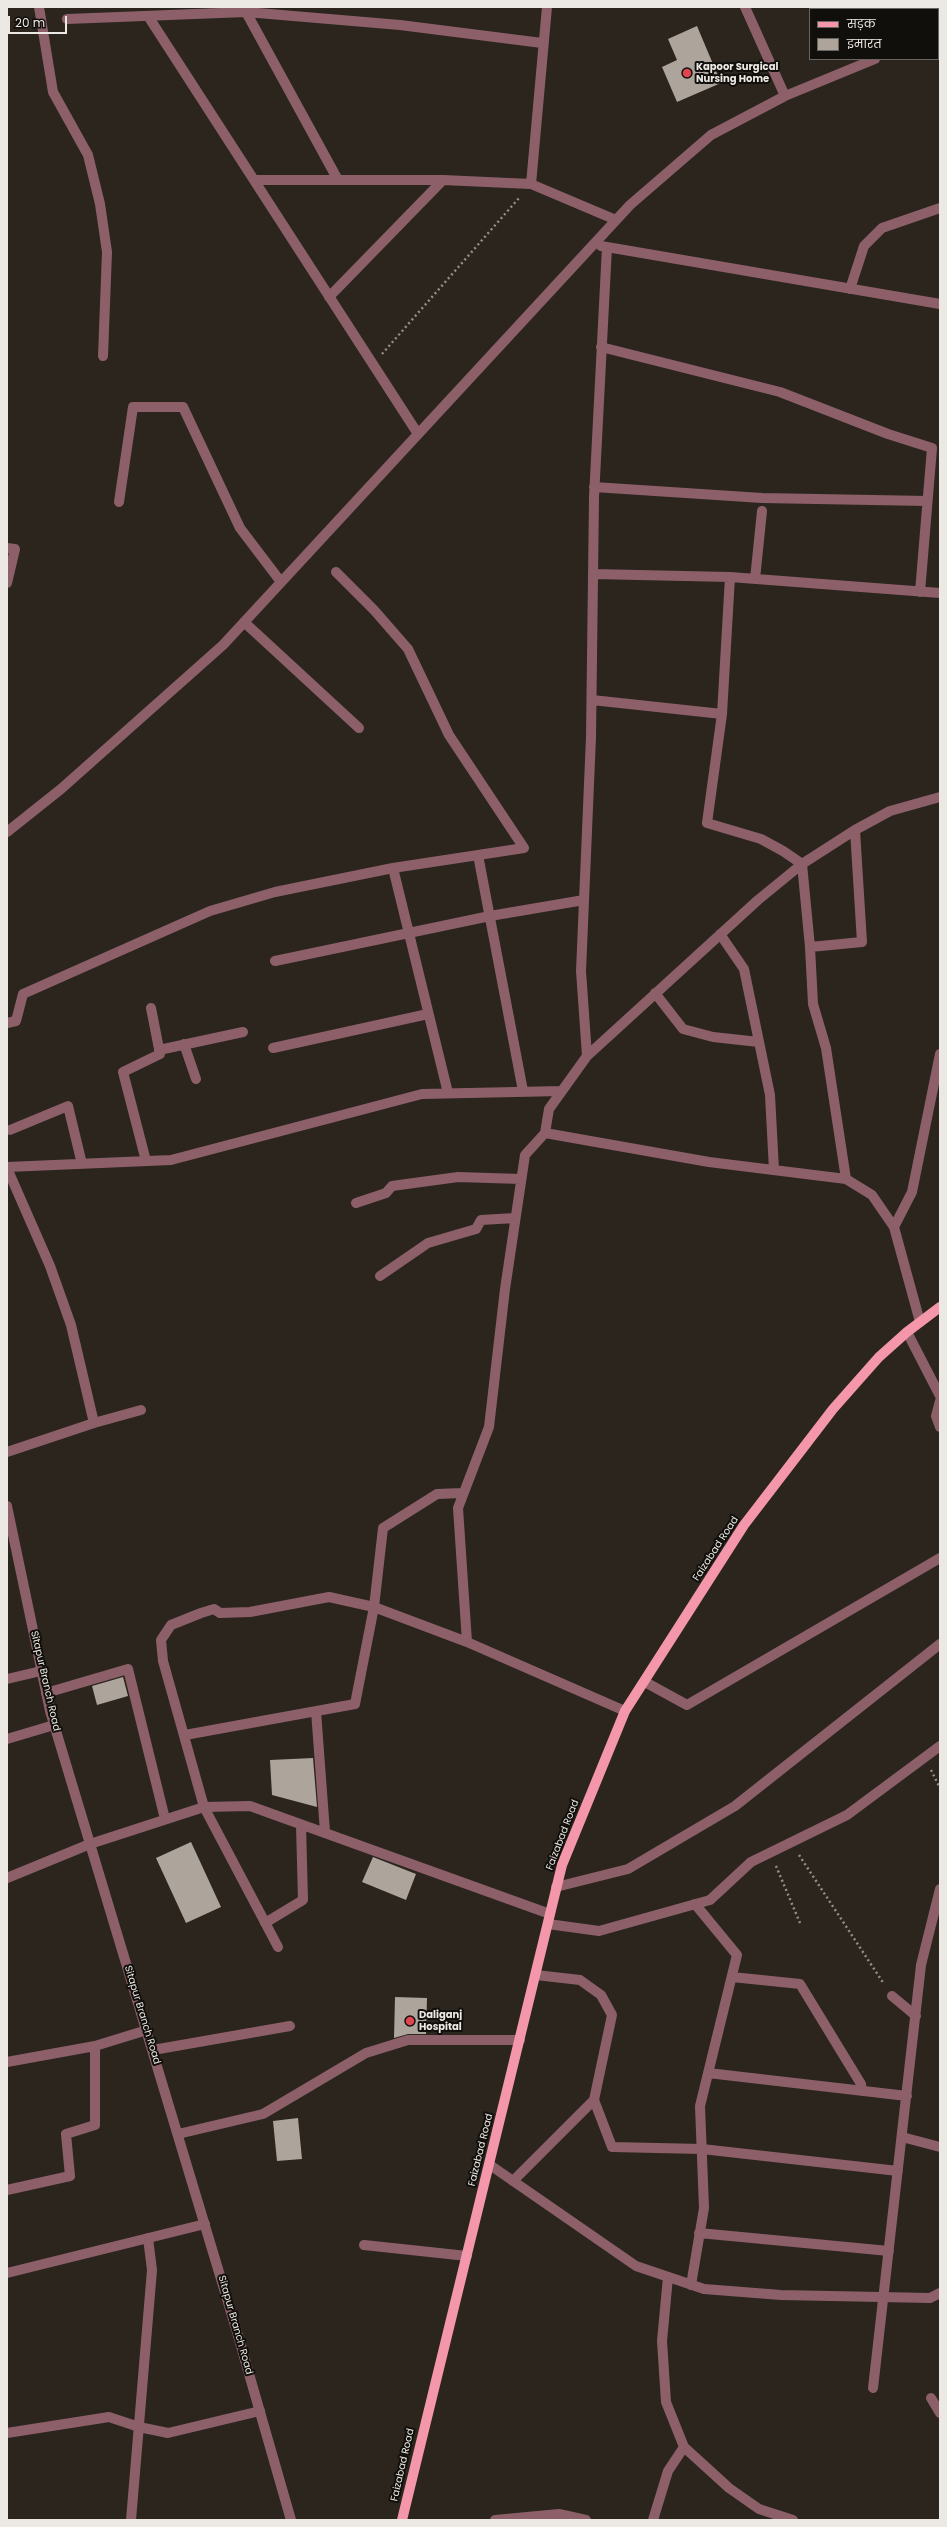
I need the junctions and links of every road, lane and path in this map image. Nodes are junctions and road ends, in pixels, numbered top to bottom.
1 (39, 7) edge
2 (547, 7) edge
3 (745, 7) edge
4 (246, 12) junction
5 (148, 16) junction
6 (67, 19) dead end
7 (542, 43) junction
8 (873, 60) edge
9 (785, 96) junction
10 (254, 180) junction
11 (338, 180) junction
12 (443, 180) junction
13 (531, 184) junction
14 (940, 208) edge
15 (616, 220) junction
16 (594, 245) junction
17 (608, 247) junction
18 (850, 289) junction
19 (329, 297) junction
20 (940, 304) edge
21 (601, 347) junction
22 (102, 356) dead end
23 (373, 365) junction
24 (418, 434) junction
25 (594, 487) junction
26 (927, 501) junction
27 (119, 502) dead end
28 (762, 512) dead end
29 (7, 548) edge
30 (336, 572) dead end
31 (593, 574) junction
32 (730, 576) junction
33 (755, 579) junction
34 (7, 582) edge
35 (281, 582) junction
36 (920, 592) junction
37 (940, 593) edge
38 (244, 622) junction
39 (592, 700) junction
40 (722, 714) junction
41 (359, 728) dead end
42 (940, 797) edge
43 (855, 830) junction
44 (7, 832) edge
45 (478, 855) junction
46 (802, 864) junction
47 (392, 868) junction
48 (584, 900) junction
49 (490, 916) junction
50 (408, 933) junction
51 (720, 934) junction
52 (810, 947) junction
53 (275, 961) dead end
54 (655, 993) junction
55 (151, 1008) dead end
56 (428, 1014) junction
57 (7, 1023) edge
58 (243, 1032) dead end
59 (759, 1042) junction
60 (184, 1044) junction
61 (273, 1048) dead end
62 (159, 1050) junction
63 (940, 1054) edge
64 (587, 1056) junction
65 (939, 1066) edge
66 (196, 1079) dead end
67 (562, 1090) junction
68 (523, 1091) junction
69 (448, 1093) junction
70 (10, 1130) dead end
71 (545, 1133) junction
72 (146, 1161) junction
73 (82, 1164) junction
74 (7, 1168) edge
75 (774, 1170) junction
76 (521, 1179) junction
77 (846, 1179) junction
78 (356, 1203) dead end
79 (515, 1218) junction
80 (894, 1226) junction
81 (380, 1276) dead end
82 (940, 1307) edge
83 (920, 1322) junction
84 (907, 1332) junction
85 (940, 1402) edge
86 (141, 1410) dead end
87 (94, 1423) junction
88 (940, 1428) edge
89 (7, 1452) edge
90 (462, 1493) junction
91 (7, 1509) edge
92 (940, 1558) edge
93 (374, 1607) junction
94 (467, 1642) junction
95 (940, 1644) edge
96 (41, 1671) junction
97 (7, 1679) edge
98 (645, 1682) junction
99 (46, 1693) junction
100 (316, 1711) junction
101 (625, 1711) junction
102 (54, 1725) junction
103 (185, 1735) junction
104 (7, 1739) edge
105 (940, 1746) edge
106 (204, 1807) junction
107 (165, 1819) junction
108 (301, 1825) junction
109 (325, 1832) junction
110 (791, 1843) junction
111 (90, 1844) junction
112 (770, 1853) junction
113 (7, 1878) edge
114 (556, 1887) junction
115 (940, 1889) edge
116 (695, 1904) junction
117 (549, 1919) junction
118 (800, 1922) dead end
119 (265, 1923) junction
120 (278, 1948) dead end
121 (536, 1974) junction
122 (732, 1977) junction
123 (892, 1996) joint
124 (916, 2016) junction
125 (290, 2026) dead end
126 (147, 2030) junction
127 (520, 2040) junction
128 (95, 2046) junction
129 (153, 2050) junction
130 (7, 2062) edge
131 (708, 2073) junction
132 (862, 2091) junction
133 (907, 2096) junction
134 (594, 2100) junction
135 (178, 2134) junction
136 (902, 2137) junction
137 (940, 2148) edge
138 (702, 2149) junction
139 (490, 2164) junction
140 (898, 2171) junction
141 (513, 2181) junction
142 (7, 2190) edge
143 (205, 2224) junction
144 (700, 2233) junction
145 (148, 2238) junction
146 (364, 2245) dead end
147 (889, 2251) junction
148 (467, 2256) junction
149 (7, 2273) edge
150 (668, 2277) junction
151 (691, 2285) junction
152 (940, 2293) edge
153 (884, 2297) junction
154 (873, 2388) dead end
155 (931, 2398) dead end
156 (260, 2411) junction
157 (940, 2413) edge
158 (139, 2427) junction
159 (7, 2433) edge
160 (684, 2447) junction
161 (778, 2518) edge
162 (131, 2520) edge
163 (291, 2520) edge
164 (402, 2520) edge
165 (495, 2520) edge
166 (586, 2520) edge
167 (652, 2520) edge
168 (793, 2520) edge

1 - 22 street
2 - 7 street
3 - 9 street
4 - 5 street
4 - 7 street
4 - 11 street
5 - 6 street
5 - 10 street
7 - 13 street
8 - 9 street
9 - 15 street
10 - 11 street
10 - 19 street
11 - 12 street
12 - 13 street
12 - 19 street
13 - 15 street
13 - 23 path
14 - 18 street
15 - 16 street
16 - 17 street
16 - 24 street
17 - 18 street
17 - 21 street
18 - 20 street
19 - 23 street
21 - 25 street
21 - 26 street
23 - 24 street
24 - 35 street
25 - 26 street
25 - 31 street
26 - 36 street
27 - 35 street
28 - 33 street
29 - 34 street
30 - 45 street
31 - 32 street
31 - 39 street
32 - 33 street
32 - 40 street
33 - 36 street
35 - 38 street
36 - 37 street
38 - 41 street
38 - 44 street
39 - 40 street
39 - 48 street
40 - 46 street
42 - 43 street
43 - 46 street
43 - 52 street
45 - 47 street
45 - 49 street
46 - 51 street
46 - 52 street
47 - 50 street
47 - 57 street
48 - 49 street
48 - 64 street
49 - 50 street
49 - 68 street
50 - 53 street
50 - 56 street
51 - 54 street
51 - 59 street
52 - 77 street
54 - 59 street
54 - 64 street
55 - 62 street
56 - 61 street
56 - 69 street
58 - 60 street
59 - 75 street
60 - 62 street
60 - 66 street
62 - 72 street
63 - 65 street
64 - 67 street
65 - 80 street
67 - 68 street
67 - 71 street
68 - 69 street
69 - 72 street
70 - 73 street
71 - 75 street
71 - 76 street
72 - 73 street
73 - 74 street
74 - 87 street
75 - 77 street
76 - 78 street
76 - 79 street
77 - 80 street
79 - 81 street
79 - 90 street
80 - 83 street
82 - 83 main road, Faizabad Road
83 - 84 main road, Faizabad Road
84 - 85 street
84 - 98 main road, Faizabad Road
85 - 88 street
86 - 87 street
87 - 89 street
90 - 93 street
90 - 94 street
91 - 96 street, Sitapur Branch Road
92 - 98 street
93 - 94 street
93 - 100 street
93 - 103 street
94 - 101 street
95 - 114 street
96 - 97 street
96 - 99 street, Sitapur Branch Road
98 - 101 main road, Faizabad Road
99 - 102 street, Sitapur Branch Road
99 - 107 street
100 - 103 street
100 - 109 street
101 - 114 main road, Faizabad Road
102 - 104 street
102 - 111 street, Sitapur Branch Road
103 - 106 street
105 - 110 street
106 - 107 street
106 - 108 street
106 - 119 street
107 - 111 street
108 - 109 street
108 - 119 street
109 - 117 street
110 - 112 street
110 - 123 path
111 - 113 street
111 - 126 street, Sitapur Branch Road
112 - 116 street
112 - 118 path
114 - 117 main road, Faizabad Road
115 - 124 street
116 - 117 street
116 - 122 street
117 - 121 main road, Faizabad Road
119 - 120 street
121 - 127 main road, Faizabad Road
121 - 134 street
122 - 131 street
122 - 132 street
123 - 124 street
124 - 133 street
125 - 129 street
126 - 128 street
126 - 129 street, Sitapur Branch Road
127 - 135 street
127 - 139 main road, Faizabad Road
128 - 130 street
128 - 142 street
129 - 135 street, Sitapur Branch Road
131 - 132 street
131 - 138 street
132 - 133 street
133 - 136 street
134 - 138 street
134 - 141 street
135 - 143 street, Sitapur Branch Road
136 - 137 street
136 - 140 street
138 - 140 street
138 - 144 street
139 - 141 street
139 - 148 main road, Faizabad Road
140 - 147 street
141 - 150 street
143 - 145 street
143 - 156 street, Sitapur Branch Road
144 - 147 street
144 - 151 street
145 - 149 street
145 - 158 street
146 - 148 street
147 - 153 street
148 - 164 main road, Faizabad Road
150 - 151 street
150 - 160 street
151 - 153 street
152 - 153 street
153 - 154 street
155 - 157 street
156 - 158 street
156 - 163 street, Sitapur Branch Road
158 - 159 street
158 - 162 street
160 - 161 street
160 - 167 street
161 - 168 street
165 - 166 street

